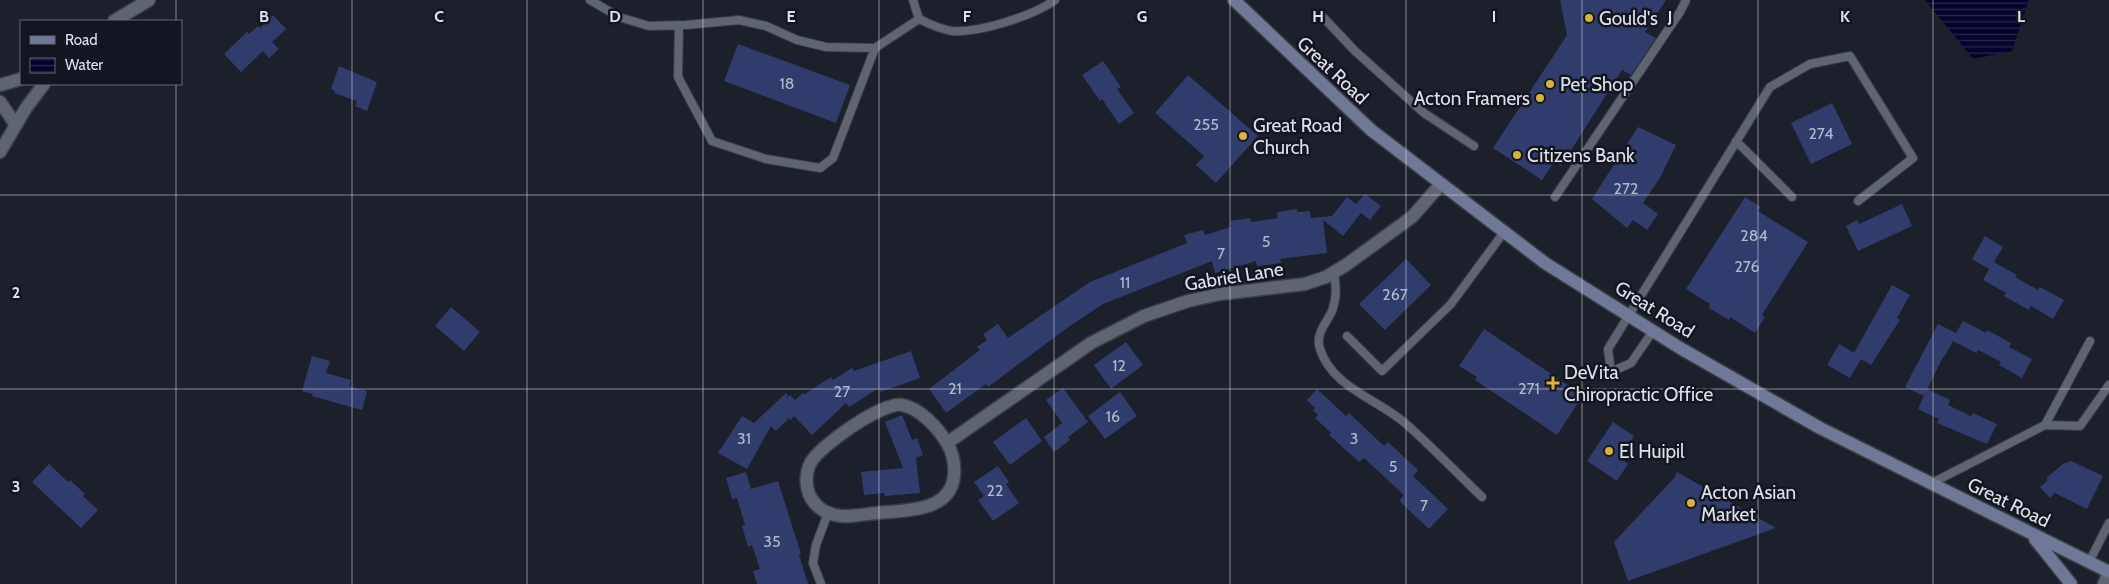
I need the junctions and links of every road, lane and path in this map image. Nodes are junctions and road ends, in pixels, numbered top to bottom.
1 (150, 0) edge
2 (590, 0) edge
3 (913, 0) edge
4 (1055, 0) edge
5 (1234, 0) edge
6 (1686, 0) edge
7 (1322, 16) dead end
8 (919, 19) junction
9 (116, 20) edge
10 (679, 25) junction
11 (875, 48) junction
12 (20, 80) edge
13 (0, 85) edge
14 (43, 85) edge
15 (0, 102) edge
16 (16, 125) junction
17 (1736, 141) junction
18 (1474, 146) dead end
19 (0, 152) edge
20 (1441, 184) junction
21 (1555, 197) dead end
22 (1792, 197) dead end
23 (1858, 201) dead end
24 (1504, 232) junction
25 (1334, 273) junction
26 (1628, 315) junction
27 (1653, 331) junction
28 (1347, 336) dead end
29 (2090, 341) dead end
30 (2109, 385) edge
31 (2045, 425) junction
32 (947, 443) junction
33 (1930, 484) junction
34 (1482, 497) dead end
35 (828, 512) junction
36 (2109, 523) edge
37 (2032, 535) junction
38 (2089, 562) junction
39 (2109, 572) edge
40 (821, 584) edge
41 (2071, 584) edge
42 (2104, 584) edge

1 - 9 street
2 - 10 lane
3 - 8 lane
4 - 8 lane
5 - 20 main road, Great Road
6 - 21 lane
7 - 18 lane
8 - 11 lane
10 - 11 lane
10 - 11 lane
12 - 13 street
14 - 16 street
15 - 16 street
16 - 19 street
17 - 22 lane
17 - 23 lane
17 - 26 lane
20 - 24 main road, Great Road
20 - 25 street, Gabriel Lane
24 - 26 main road, Great Road
24 - 28 lane
25 - 32 street, Gabriel Lane
25 - 34 lane
26 - 27 main road, Great Road
26 - 27 lane
27 - 33 main road, Great Road
29 - 31 lane
30 - 31 lane
31 - 33 lane
32 - 35 street
32 - 35 street
33 - 37 main road, Great Road
35 - 40 lane
36 - 38 lane
37 - 38 main road, Great Road
37 - 41 main road
38 - 39 main road, Great Road
39 - 42 street

